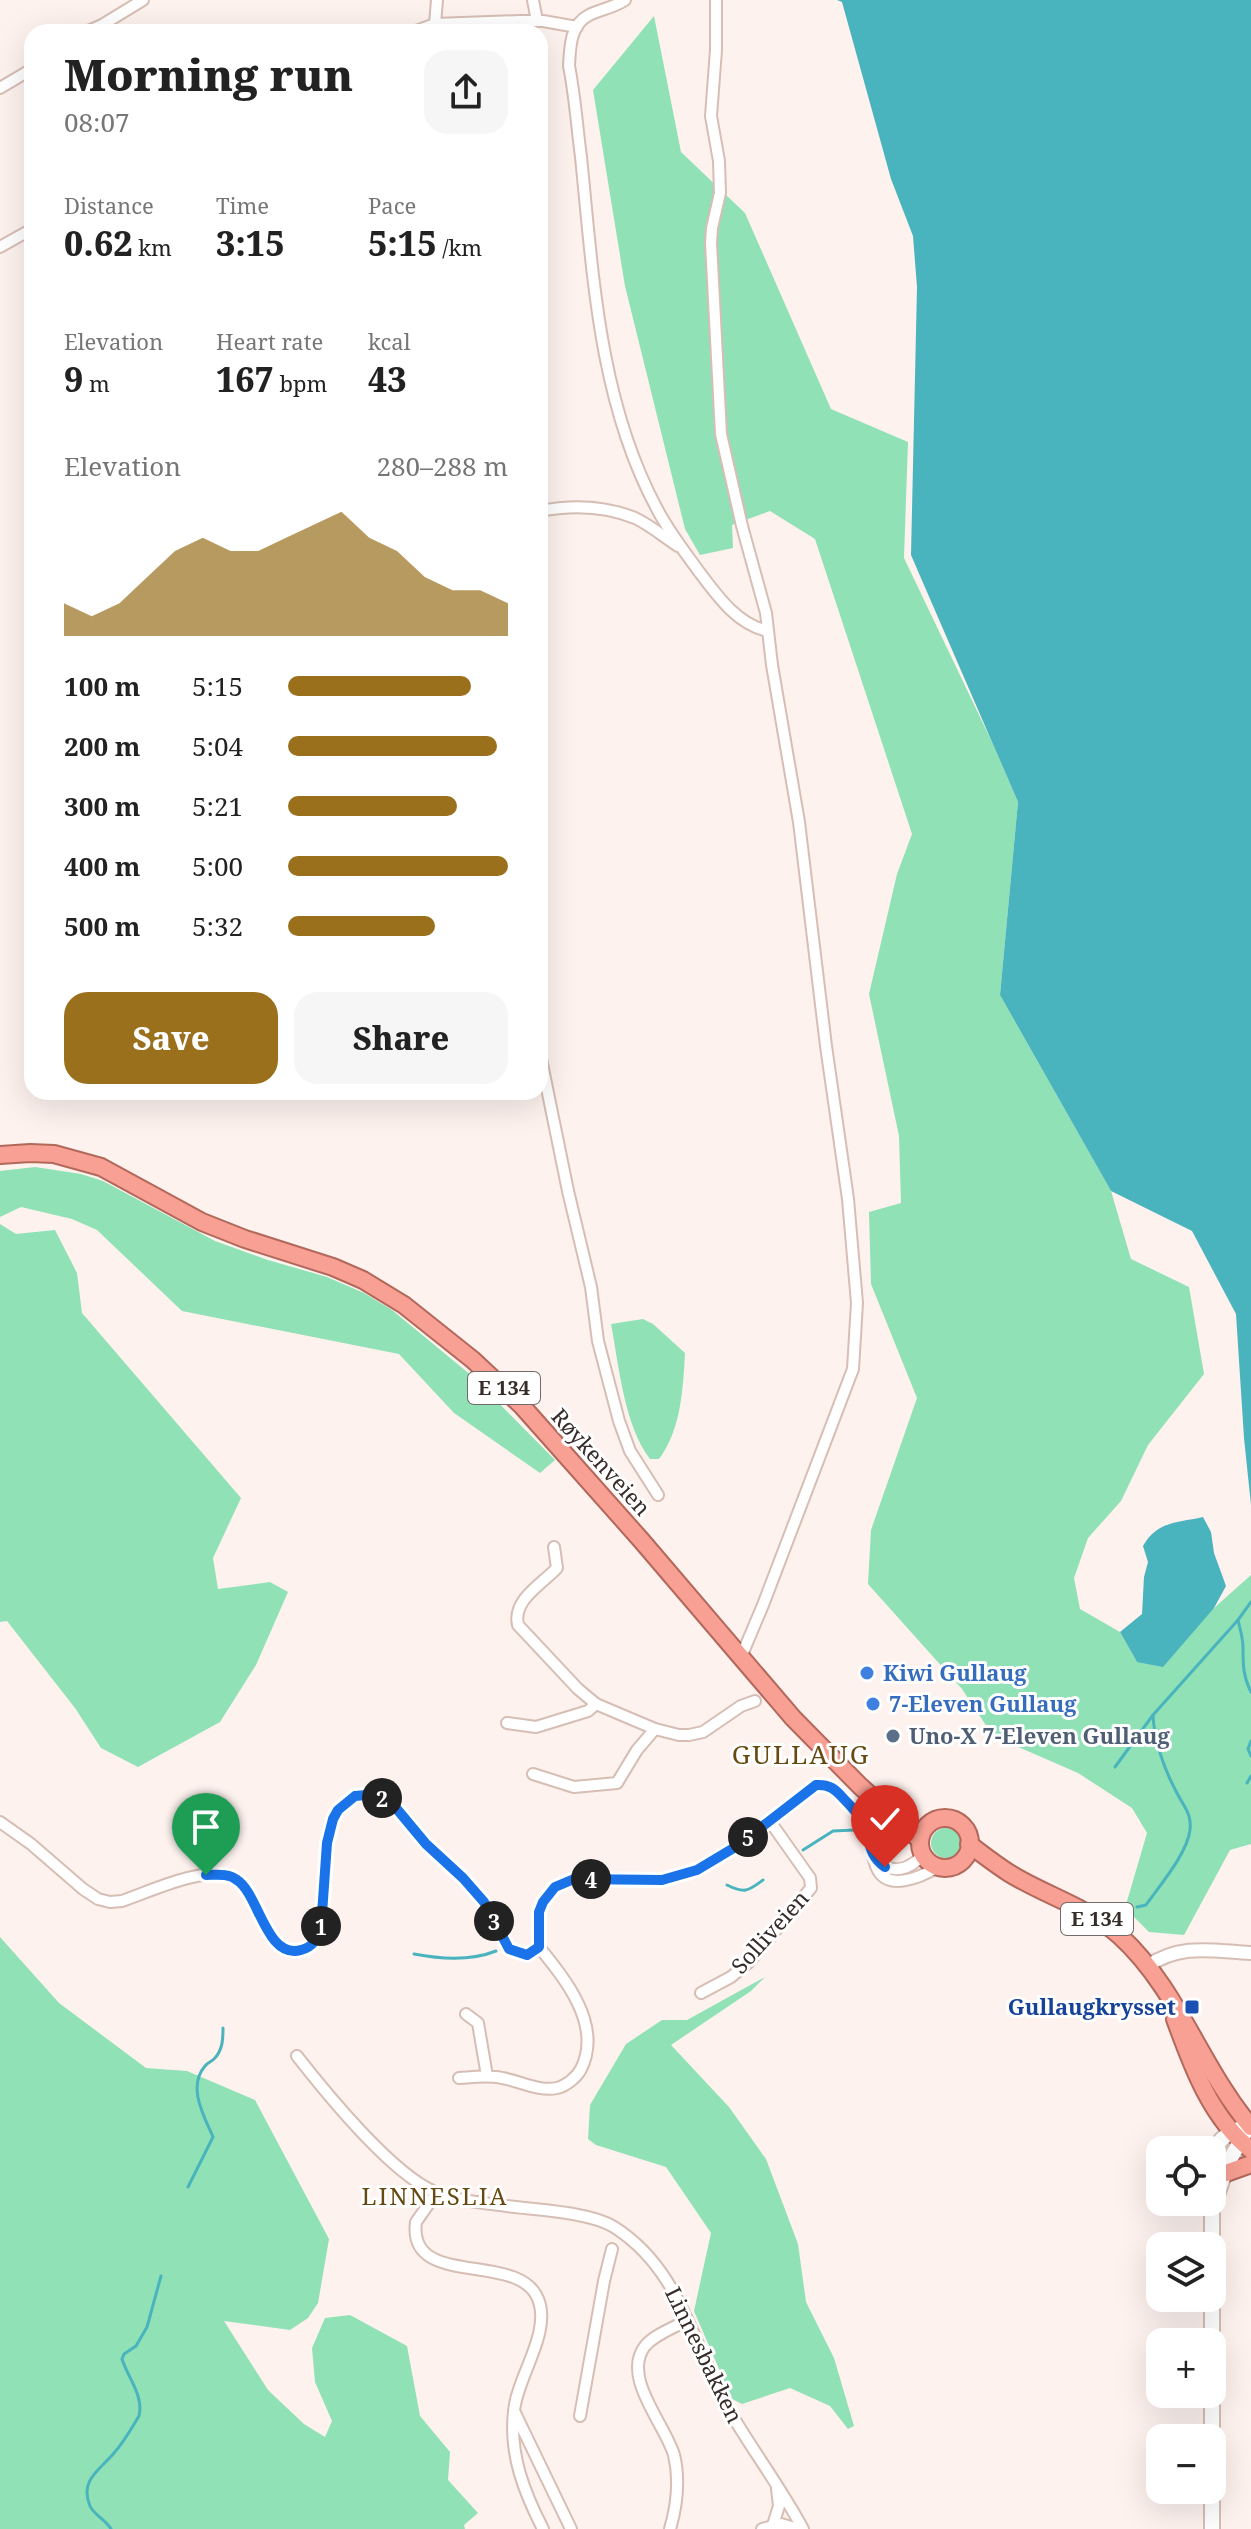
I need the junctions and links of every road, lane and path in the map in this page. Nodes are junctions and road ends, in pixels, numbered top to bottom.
1 (143, 0) edge
2 (437, 0) edge
3 (533, 0) edge
4 (625, 0) edge
5 (716, 0) edge
6 (537, 21) junction
7 (107, 24) edge
8 (435, 24) joint
9 (577, 27) junction
10 (24, 74) edge
11 (0, 88) edge
12 (24, 234) edge
13 (0, 247) edge
14 (548, 510) edge
15 (680, 547) junction
16 (768, 631) junction
17 (548, 1093) edge
18 (0, 1155) edge
19 (658, 1495) dead end
20 (554, 1547) dead end
21 (741, 1657) junction
22 (755, 1701) dead end
23 (596, 1704) junction
24 (507, 1723) dead end
25 (655, 1729) junction
26 (533, 1774) dead end
27 (885, 1807) junction
28 (769, 1820) junction
29 (0, 1822) edge
30 (930, 1823) junction
31 (969, 1844) junction
32 (922, 1848) junction
33 (874, 1859) junction
34 (960, 1863) junction
35 (938, 1867) junction
36 (1009, 1873) junction
37 (539, 1947) junction
38 (1251, 1953) edge
39 (1147, 1966) junction
40 (1164, 1991) junction
41 (701, 1993) dead end
42 (466, 2014) dead end
43 (297, 2056) dead end
44 (487, 2076) junction
45 (459, 2078) dead end
46 (1250, 2126) edge
47 (1241, 2141) edge
48 (1251, 2164) edge
49 (1226, 2173) joint
50 (437, 2192) junction
51 (1213, 2216) edge
52 (612, 2249) dead end
53 (687, 2320) junction
54 (514, 2411) junction
55 (580, 2416) dead end
56 (776, 2487) junction
57 (767, 2527) edge
58 (543, 2529) edge
59 (571, 2529) edge
60 (670, 2529) edge
61 (801, 2529) edge
62 (1212, 2529) edge

1 - 7 street
2 - 8 street
3 - 6 street
4 - 9 street
5 - 16 street
6 - 8 street
6 - 9 street
9 - 15 street
10 - 11 street
12 - 13 street
14 - 15 street
15 - 16 street
16 - 21 street
17 - 19 street
18 - 21 highway, Røykenveien / E 134
20 - 23 street
21 - 27 highway, Røykenveien / E 134
22 - 25 street
23 - 24 street
23 - 25 street
25 - 26 street
27 - 30 highway, Røykenveien / E 134
27 - 32 highway, Røykenveien / E 134
28 - 33 street
28 - 37 street
28 - 41 street, Solliveien
29 - 37 street
30 - 31 highway, E 134
30 - 32 highway
31 - 34 highway
31 - 36 highway, E 134
32 - 33 street
32 - 35 highway, E 134
33 - 35 street
34 - 35 highway, E 134
34 - 36 highway, E 134
36 - 39 highway, E 134
37 - 44 street
38 - 39 street
39 - 40 highway, E 134
40 - 46 highway, E 134
40 - 47 highway, E 134
42 - 44 street
43 - 50 street, Linnesbakken
44 - 45 street
46 - 47 main road
47 - 49 main road
48 - 49 highway
50 - 53 street, Linnesbakken
50 - 54 street
51 - 62 main road
52 - 55 street
53 - 56 street, Linnesbakken
53 - 60 street
54 - 58 street
54 - 59 street
56 - 57 street
56 - 61 street, Linnesbakken
57 - 61 street

